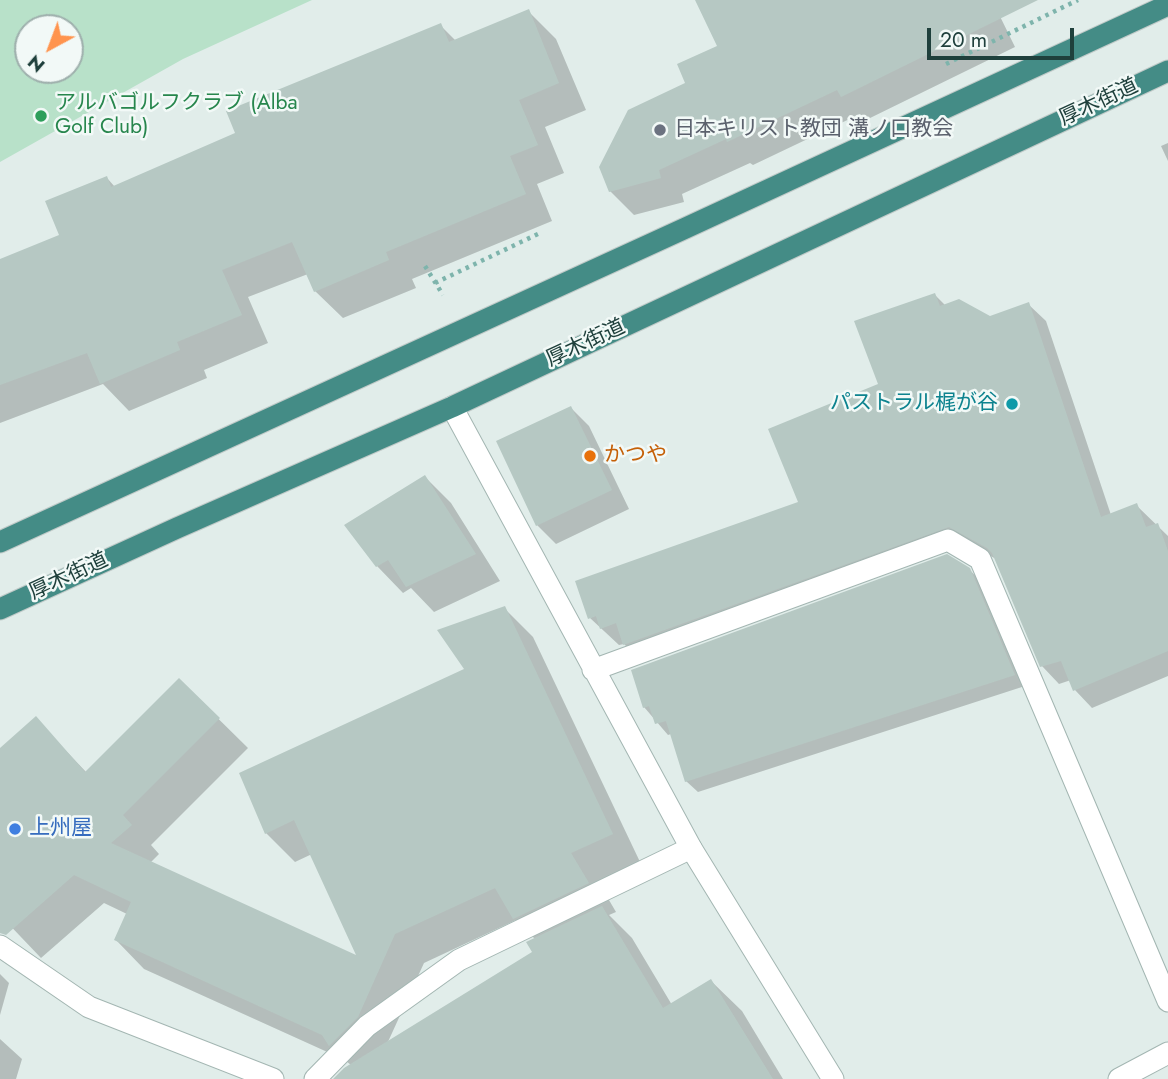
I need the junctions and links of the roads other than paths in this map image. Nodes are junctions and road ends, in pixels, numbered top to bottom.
1 (1168, 5) edge
2 (1168, 71) edge
3 (452, 407) junction
4 (0, 542) edge
5 (0, 609) edge
6 (593, 670) junction
7 (691, 848) junction
8 (0, 946) edge
9 (1168, 1001) edge
10 (1168, 1053) edge
11 (273, 1079) edge
12 (315, 1079) edge
13 (833, 1079) edge
14 (1119, 1079) edge

1 - 4 highway
2 - 3 highway, 厚木街道
3 - 5 highway, 厚木街道
3 - 6 street
6 - 7 street
6 - 9 street
7 - 12 street
7 - 13 street
8 - 11 street
10 - 14 street

